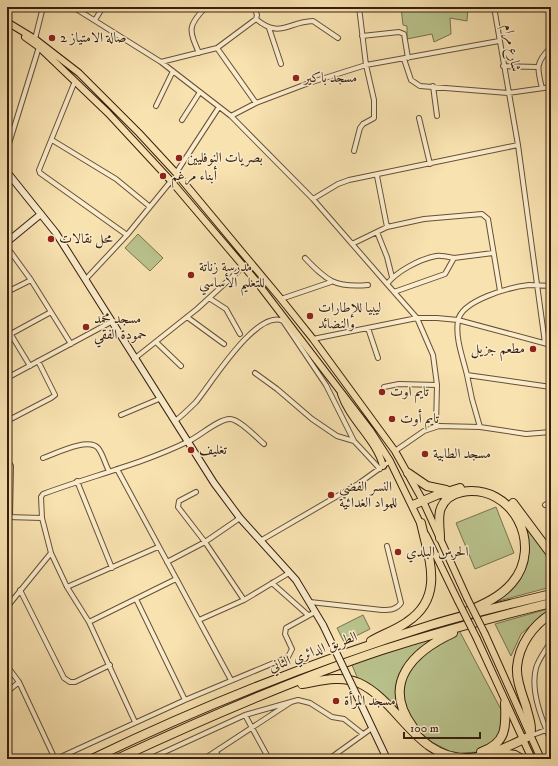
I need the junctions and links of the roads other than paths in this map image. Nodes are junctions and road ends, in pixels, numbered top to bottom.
1 (43, 7) edge
2 (73, 7) edge
3 (104, 7) edge
4 (206, 7) edge
5 (254, 7) edge
6 (359, 7) edge
7 (494, 7) edge
8 (256, 19) junction
9 (95, 20) junction
10 (7, 23) edge
11 (269, 28) junction
12 (362, 36) junction
13 (338, 38) dead end
14 (35, 39) junction
15 (499, 41) junction
16 (39, 47) junction
17 (551, 47) edge
18 (218, 48) junction
19 (199, 53) junction
20 (406, 58) junction
21 (161, 62) junction
22 (281, 64) dead end
23 (366, 65) junction
24 (504, 66) junction
25 (537, 67) junction
26 (173, 71) junction
27 (76, 81) junction
28 (433, 86) junction
29 (551, 87) edge
30 (542, 88) junction
31 (200, 92) junction
32 (508, 93) junction
33 (256, 103) junction
34 (156, 106) dead end
35 (219, 107) junction
36 (114, 108) junction
37 (108, 113) junction
38 (231, 116) junction
39 (437, 116) dead end
40 (418, 118) dead end
41 (182, 120) dead end
42 (52, 140) junction
43 (518, 145) junction
44 (7, 150) edge
45 (354, 151) dead end
46 (430, 164) junction
47 (7, 172) edge
48 (176, 173) junction
49 (377, 176) junction
50 (171, 181) junction
51 (312, 199) junction
52 (149, 206) junction
53 (41, 214) junction
54 (387, 227) junction
55 (377, 232) junction
56 (127, 235) junction
57 (7, 242) edge
58 (352, 244) junction
59 (7, 247) edge
60 (493, 253) junction
61 (305, 258) dead end
62 (454, 258) junction
63 (244, 266) junction
64 (262, 276) junction
65 (392, 277) junction
66 (31, 280) junction
67 (85, 280) junction
68 (256, 281) junction
69 (331, 282) junction
70 (387, 284) junction
71 (368, 285) dead end
72 (538, 285) junction
73 (551, 286) edge
74 (500, 291) junction
75 (7, 292) edge
76 (394, 292) junction
77 (209, 298) junction
78 (281, 299) junction
79 (51, 312) junction
80 (187, 317) junction
81 (417, 318) junction
82 (458, 320) junction
83 (111, 322) junction
84 (7, 328) edge
85 (368, 328) junction
86 (240, 334) dead end
87 (9, 335) edge
88 (313, 339) junction
89 (156, 342) junction
90 (545, 343) junction
91 (71, 344) junction
92 (224, 344) dead end
93 (551, 345) edge
94 (378, 358) dead end
95 (134, 359) junction
96 (38, 361) junction
97 (30, 366) junction
98 (181, 366) dead end
99 (255, 373) dead end
100 (467, 375) junction
101 (7, 378) edge
102 (436, 385) junction
103 (384, 387) dead end
104 (551, 387) edge
105 (339, 389) junction
106 (159, 399) junction
107 (121, 415) dead end
108 (7, 421) edge
109 (175, 421) junction
110 (436, 426) junction
111 (480, 427) junction
112 (551, 432) edge
113 (354, 441) junction
114 (188, 442) junction
115 (264, 444) dead end
116 (395, 451) junction
117 (43, 458) dead end
118 (7, 460) edge
119 (390, 461) junction
120 (382, 467) junction
121 (117, 469) junction
122 (108, 471) junction
123 (408, 473) junction
124 (77, 482) junction
125 (449, 490) junction
126 (196, 492) dead end
127 (423, 501) junction
128 (551, 501) edge
129 (413, 505) junction
130 (545, 505) dead end
131 (8, 517) edge
132 (42, 518) junction
133 (240, 518) junction
134 (421, 523) junction
135 (440, 538) junction
136 (260, 541) junction
137 (205, 542) junction
138 (387, 546) dead end
139 (158, 547) junction
140 (51, 553) junction
141 (551, 554) edge
142 (167, 562) junction
143 (112, 568) junction
144 (289, 573) junction
145 (176, 580) junction
146 (272, 583) junction
147 (67, 587) junction
148 (20, 590) junction
149 (551, 594) edge
150 (136, 599) junction
151 (244, 600) junction
152 (310, 602) junction
153 (551, 603) edge
154 (7, 607) edge
155 (315, 612) junction
156 (551, 614) edge
157 (308, 615) junction
158 (199, 620) junction
159 (89, 622) junction
160 (475, 623) junction
161 (432, 625) junction
162 (551, 641) edge
163 (358, 649) junction
164 (110, 665) junction
165 (7, 666) edge
166 (231, 680) junction
167 (19, 682) junction
168 (282, 688) junction
169 (7, 692) edge
170 (185, 700) junction
171 (292, 701) junction
172 (505, 703) junction
173 (245, 715) junction
174 (135, 722) junction
175 (253, 728) junction
176 (372, 728) junction
177 (546, 730) junction
178 (363, 734) junction
179 (527, 738) junction
180 (551, 741) edge
181 (216, 752) junction
182 (496, 752) junction
183 (55, 759) edge
184 (92, 759) edge
185 (117, 759) edge
186 (149, 759) edge
187 (204, 759) edge
188 (220, 759) edge
189 (269, 759) edge
190 (329, 759) edge
191 (387, 759) edge
192 (522, 759) edge
193 (532, 759) edge
194 (541, 759) edge

1 - 14 street
2 - 9 street
3 - 9 street
4 - 19 street
5 - 8 street
6 - 12 street
7 - 15 street, شارع مرام
8 - 11 street
8 - 18 street
9 - 21 street
10 - 14 main road
10 - 16 main road
11 - 13 street
11 - 22 street
12 - 20 street
12 - 23 street
14 - 36 main road
15 - 20 street
15 - 24 street, شارع مرام
16 - 27 main road
16 - 44 street
17 - 25 street
18 - 19 street
18 - 33 street
19 - 21 street
20 - 23 street
20 - 28 street
21 - 26 street
23 - 33 street
23 - 45 street
24 - 25 street
24 - 32 street, شارع مرام
25 - 30 street
26 - 31 street
26 - 34 street
27 - 37 main road
27 - 42 street
28 - 32 street
28 - 39 street
29 - 30 street
30 - 32 street
31 - 35 street
31 - 41 street
32 - 43 street, شارع مرام
33 - 38 street
35 - 38 street
35 - 48 street
36 - 37 main road
36 - 48 main road
37 - 50 main road
38 - 51 street
40 - 46 street
42 - 52 street
42 - 56 street
43 - 46 street
43 - 72 street, شارع مرام
46 - 49 street
47 - 53 street
48 - 64 main road
49 - 51 street
49 - 54 street
50 - 52 street
50 - 63 main road
51 - 58 street
52 - 56 street
53 - 57 street
53 - 67 street
54 - 55 street
54 - 60 street
55 - 58 street
55 - 65 street
56 - 67 street
58 - 70 street
59 - 66 street
60 - 62 street
60 - 74 street
61 - 69 street
62 - 65 street
62 - 76 street
63 - 68 main road
63 - 77 street
64 - 68 main road
64 - 78 main road
65 - 70 street
66 - 75 street
66 - 79 street
67 - 83 street
68 - 105 main road
69 - 71 street
69 - 78 street
70 - 76 street
72 - 73 street
72 - 74 street
72 - 90 street, شارع مرام
74 - 82 street
76 - 81 street
77 - 80 street
77 - 86 street
78 - 88 main road
79 - 87 street
79 - 91 street
80 - 89 street
80 - 92 street
81 - 82 street
81 - 85 street
81 - 102 street
82 - 90 street
82 - 100 street
83 - 91 street
83 - 95 street
84 - 87 street
85 - 88 street
85 - 94 street
87 - 97 street
88 - 116 main road
89 - 95 street
89 - 98 street
90 - 93 street
91 - 96 street
95 - 106 street
96 - 97 street
96 - 108 street
97 - 101 street
99 - 113 street
100 - 104 street
100 - 111 street
102 - 103 street
102 - 110 street
105 - 119 main road
105 - 120 main road
106 - 107 street
106 - 109 street
109 - 113 street
109 - 114 street
110 - 111 street
110 - 116 street
111 - 112 street
113 - 120 street
114 - 115 street
114 - 121 street
114 - 133 street
116 - 123 main road
117 - 122 street
118 - 131 street
119 - 120 street
119 - 129 main road
120 - 136 street
121 - 122 street
121 - 139 street
122 - 124 street
123 - 125 highway
123 - 127 main road
124 - 132 street
124 - 143 street
125 - 127 highway
125 - 141 highway
126 - 137 street
127 - 129 highway
127 - 135 main road
128 - 130 street
129 - 134 main road
131 - 132 street
132 - 140 street
133 - 136 street
133 - 137 street
134 - 163 highway
134 - 172 main road, bridge
135 - 161 highway
135 - 179 main road, bridge
136 - 144 street
137 - 142 street
137 - 151 street
138 - 152 street
139 - 142 street
139 - 143 street
140 - 147 street
140 - 148 street
142 - 145 street
143 - 147 street
144 - 146 street
144 - 152 street
145 - 150 street
145 - 158 street
146 - 151 street
146 - 157 street
147 - 159 street
148 - 154 street
148 - 164 street
149 - 161 highway, الطريق الدائري الثاني
150 - 159 street
150 - 170 street
151 - 158 street
152 - 155 street
153 - 160 highway, الطريق الدائري الثاني
155 - 157 street
155 - 176 street, bridge
156 - 179 highway
157 - 166 street
158 - 166 street
159 - 164 street
160 - 168 highway, الطريق الدائري الثاني
160 - 172 highway
161 - 163 highway, الطريق الدائري الثاني
162 - 177 street
163 - 184 highway, الطريق الدائري الثاني
164 - 174 street
165 - 167 street
166 - 170 street
167 - 169 street
167 - 183 street
168 - 182 highway
168 - 185 highway, الطريق الدائري الثاني
170 - 174 street
171 - 173 street
171 - 175 street
171 - 178 street
172 - 179 main road
173 - 175 street
173 - 186 street
174 - 183 street
175 - 181 street
175 - 189 street
176 - 178 street
176 - 191 street
177 - 179 street
177 - 180 street
178 - 190 street
179 - 182 highway
179 - 193 main road
179 - 194 main road
181 - 187 street
181 - 188 street
182 - 192 highway

